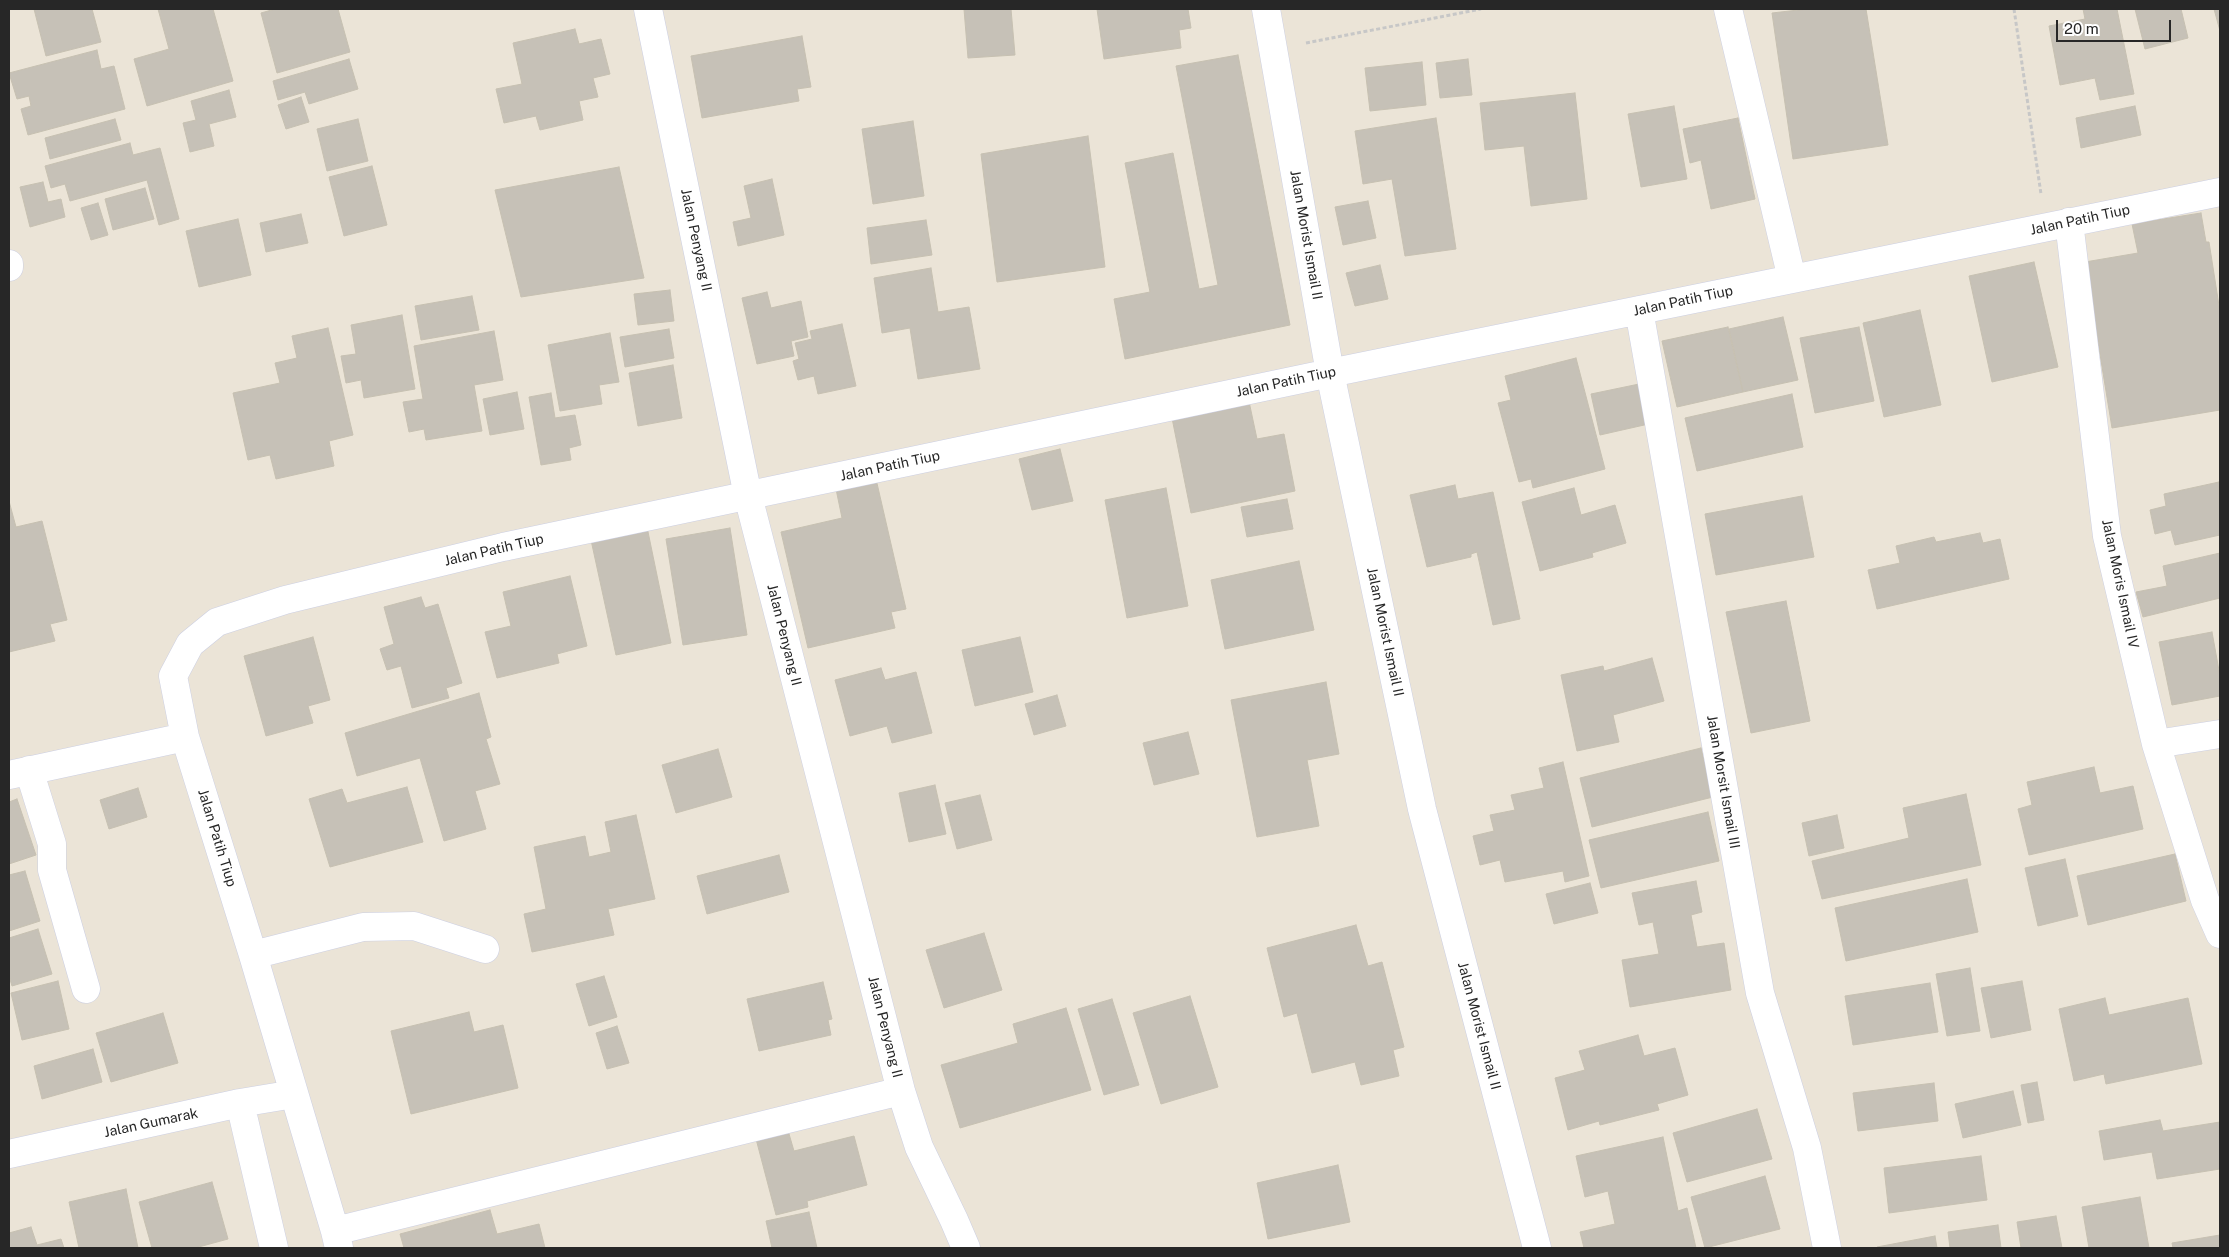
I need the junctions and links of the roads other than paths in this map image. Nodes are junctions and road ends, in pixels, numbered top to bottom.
1 (648, 9) edge
2 (1266, 9) edge
3 (1728, 9) edge
4 (2220, 192) edge
5 (2058, 225) junction
6 (1792, 279) junction
7 (1639, 310) junction
8 (1330, 373) junction
9 (748, 496) junction
10 (2220, 734) edge
11 (185, 737) junction
12 (2156, 744) junction
13 (19, 773) edge
14 (2220, 934) edge
15 (485, 949) dead end
16 (253, 955) junction
17 (86, 988) dead end
18 (901, 1091) junction
19 (294, 1094) junction
20 (240, 1103) junction
21 (9, 1154) edge
22 (337, 1239) edge
23 (274, 1248) edge
24 (966, 1248) edge
25 (1537, 1248) edge
26 (1827, 1248) edge

1 - 9 street, Jalan Penyang II
2 - 8 street, Jalan Morist Ismail II
3 - 6 street
4 - 5 street, Jalan Patih Tiup
5 - 6 street, Jalan Patih Tiup
5 - 12 street, Jalan Moris Ismail IV
6 - 7 street, Jalan Patih Tiup
7 - 8 street, Jalan Patih Tiup
7 - 26 street, Jalan Morsit Ismail III
8 - 9 street, Jalan Patih Tiup
8 - 25 street, Jalan Morist Ismail II
9 - 11 street, Jalan Patih Tiup
9 - 18 street, Jalan Penyang II
10 - 12 street
11 - 13 street
11 - 16 street, Jalan Patih Tiup
12 - 14 street, Jalan Moris Ismail IV
13 - 17 street
15 - 16 street
16 - 19 street, Jalan Patih Tiup
18 - 22 street
18 - 24 street, Jalan Penyang II
19 - 20 street, Jalan Gumarak
19 - 22 street, Jalan Patih Tiup
20 - 21 street, Jalan Gumarak
20 - 23 street

